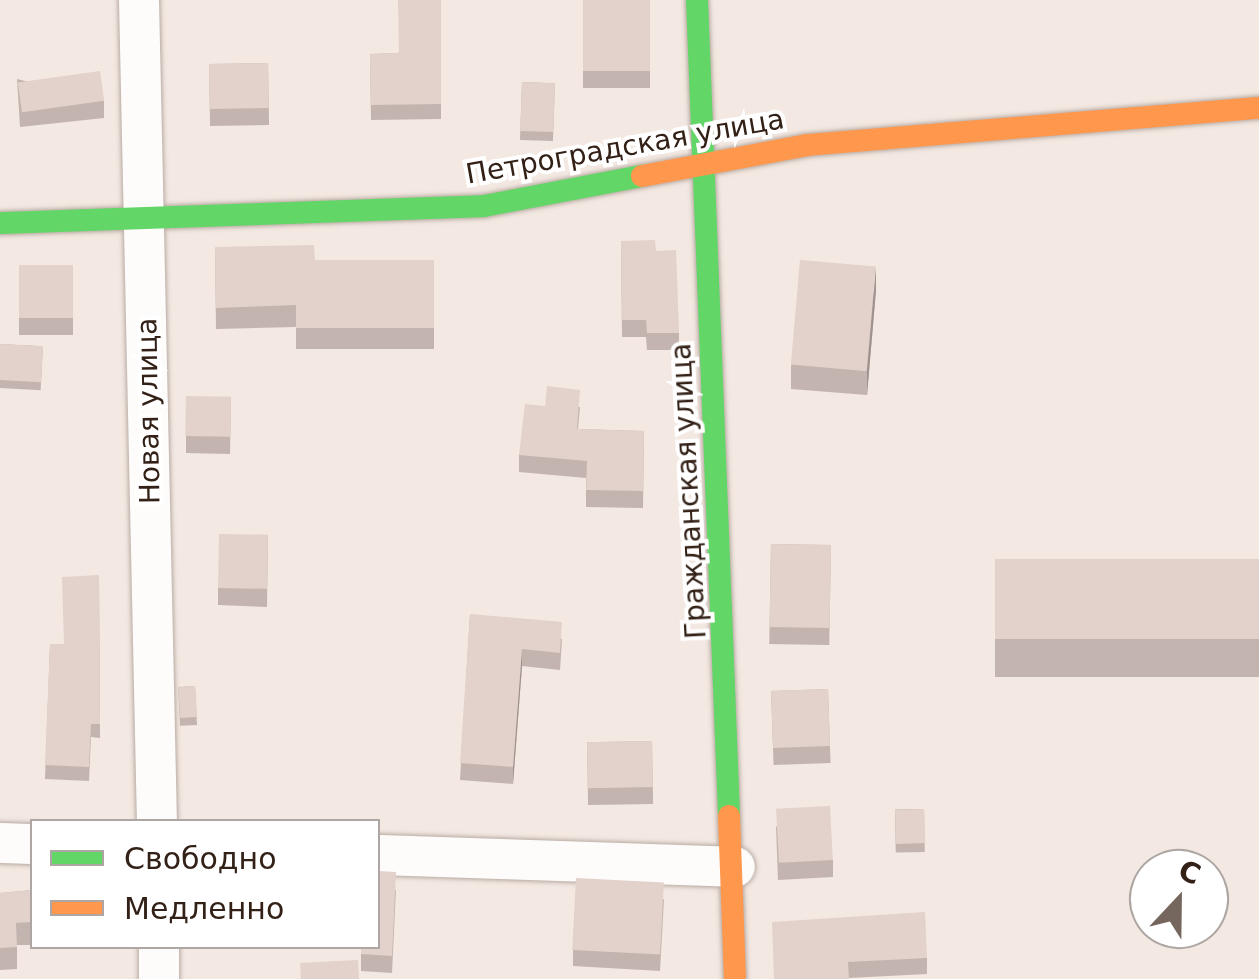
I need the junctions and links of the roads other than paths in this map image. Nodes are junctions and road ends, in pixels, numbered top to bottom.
1 (139, 0) edge
2 (697, 0) edge
3 (1259, 108) edge
4 (704, 164) junction
5 (146, 218) junction
6 (0, 223) edge
7 (157, 819) edge
8 (0, 843) edge
9 (30, 844) edge
10 (380, 855) edge
11 (736, 867) junction
12 (158, 949) edge
13 (159, 979) edge
14 (735, 979) edge

1 - 5 street, Новая улица
2 - 4 street, Гражданская улица
3 - 4 street, Петроградская улица
4 - 5 street, Петроградская улица
4 - 11 street, Гражданская улица
5 - 6 street, Петроградская улица
5 - 7 street, Новая улица
8 - 9 street
10 - 11 street
11 - 14 street, Гражданская улица
12 - 13 street

